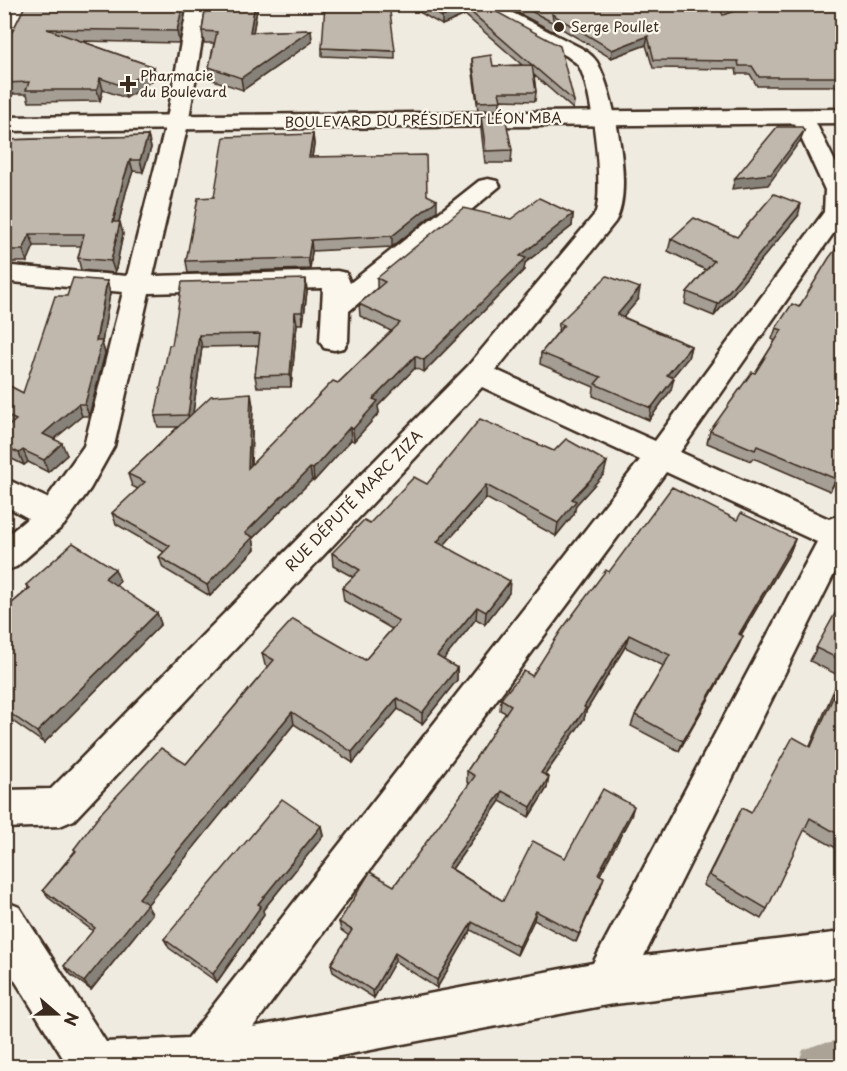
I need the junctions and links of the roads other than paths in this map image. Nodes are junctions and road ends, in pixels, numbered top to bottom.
1 (25, 4) edge
2 (198, 4) edge
3 (479, 4) edge
4 (4, 45) edge
5 (802, 116) junction
6 (843, 116) edge
7 (602, 118) junction
8 (4, 124) edge
9 (177, 124) junction
10 (488, 186) dead end
11 (12, 274) dead end
12 (138, 285) junction
13 (334, 309) junction
14 (334, 341) dead end
15 (478, 373) junction
16 (660, 457) junction
17 (4, 490) edge
18 (53, 516) junction
19 (840, 534) edge
20 (4, 558) edge
21 (4, 809) edge
22 (4, 922) edge
23 (843, 954) edge
24 (607, 983) junction
25 (200, 1060) junction

1 - 4 street
2 - 9 street
3 - 7 street, RUE DÉPUTÉ MARC ZIZA
5 - 6 street, BOULEVARD DU PRÉSIDENT LÉON MBA
5 - 7 street, BOULEVARD DU PRÉSIDENT LÉON MBA
5 - 16 street
7 - 9 street, BOULEVARD DU PRÉSIDENT LÉON MBA
7 - 15 street, RUE DÉPUTÉ MARC ZIZA
8 - 9 street, BOULEVARD DU PRÉSIDENT LÉON MBA
9 - 12 street
10 - 13 street
11 - 12 street
12 - 13 street
12 - 18 street
13 - 14 street
15 - 16 street
15 - 21 street, RUE DÉPUTÉ MARC ZIZA
16 - 19 street
16 - 25 street
17 - 18 street
18 - 20 street
19 - 24 street
22 - 25 street
23 - 24 street
24 - 25 street

